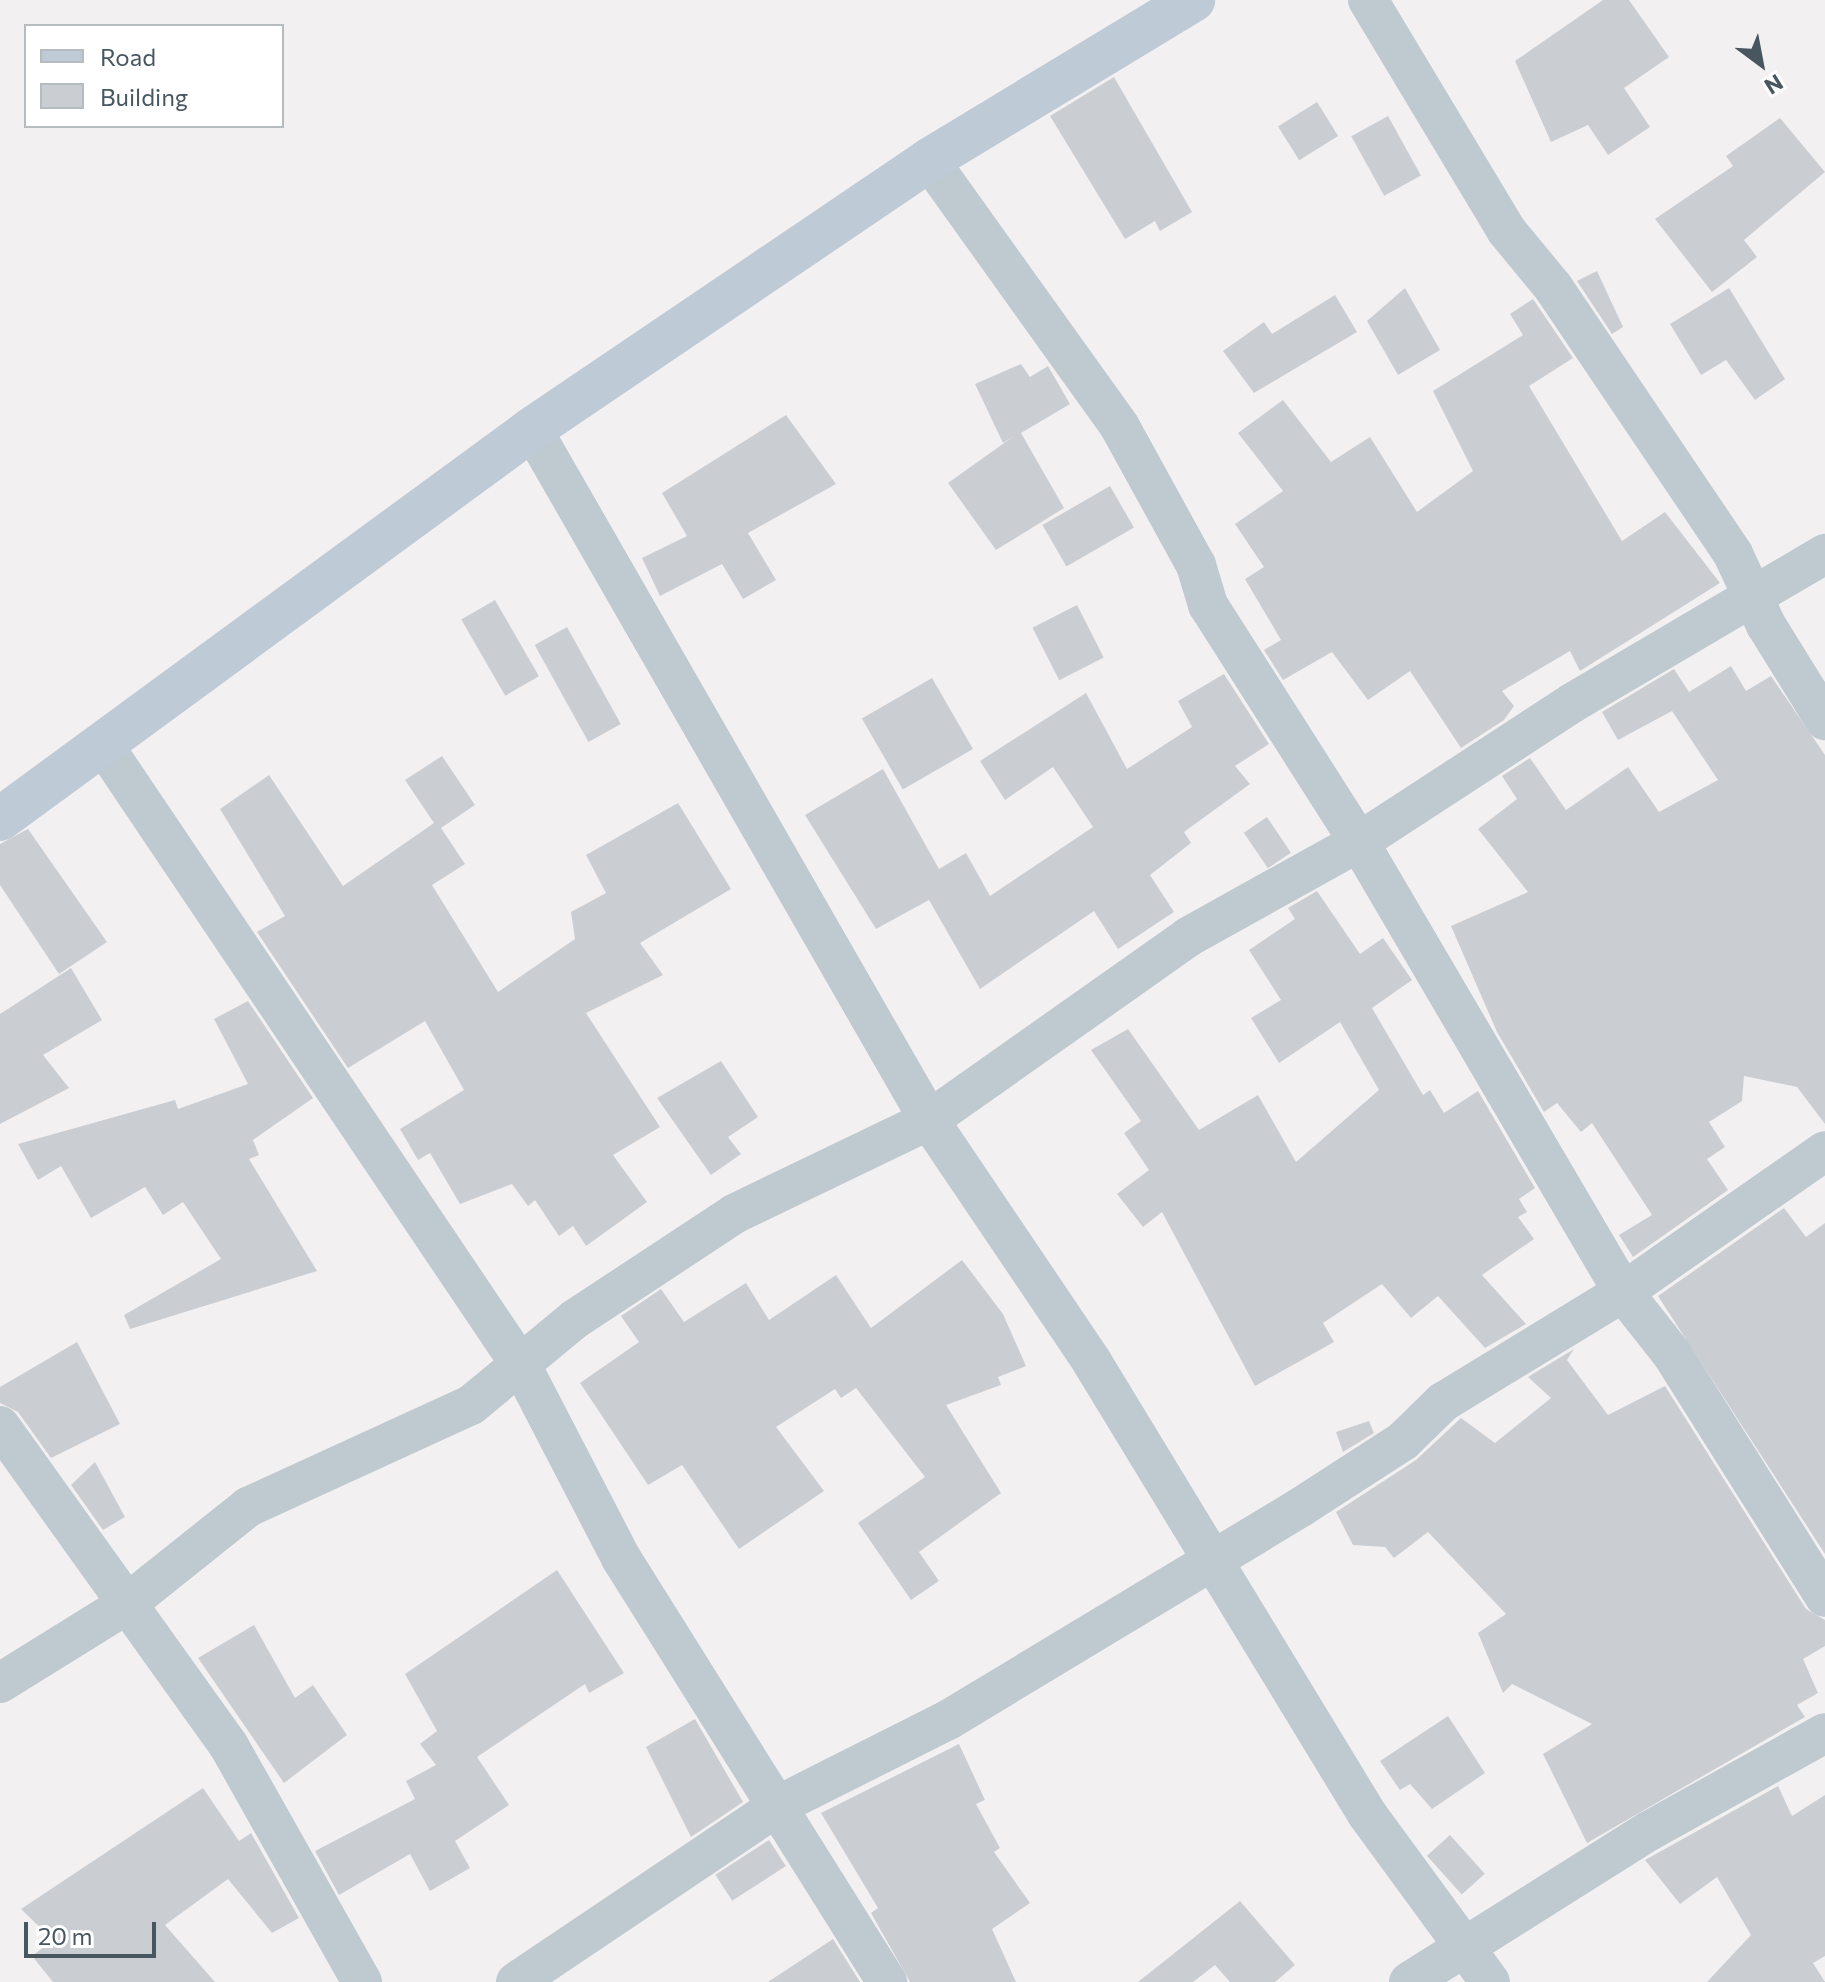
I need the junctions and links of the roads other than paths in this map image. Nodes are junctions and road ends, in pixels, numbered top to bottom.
1 (1193, 0) edge
2 (1368, 0) edge
3 (929, 160) junction
4 (532, 429) junction
5 (1825, 554) edge
6 (1757, 598) junction
7 (1825, 720) edge
8 (102, 743) junction
9 (0, 819) edge
10 (1359, 842) junction
11 (929, 1120) junction
12 (1825, 1151) edge
13 (1623, 1292) junction
14 (522, 1367) junction
15 (0, 1426) edge
16 (1212, 1554) junction
17 (1825, 1597) edge
18 (124, 1606) junction
19 (0, 1683) edge
20 (1825, 1733) edge
21 (781, 1804) junction
22 (1465, 1942) junction
23 (362, 1982) edge
24 (516, 1982) edge
25 (887, 1982) edge
26 (1409, 1982) edge
27 (1490, 1982) edge

1 - 3 street
2 - 6 street
3 - 4 street
3 - 10 street
4 - 8 street
4 - 11 street
5 - 6 street
6 - 7 street
6 - 10 street
8 - 9 street
8 - 14 street
10 - 11 street
10 - 13 street
11 - 14 street
11 - 16 street
12 - 13 street
13 - 16 street
13 - 17 street
14 - 18 street
14 - 21 street
15 - 18 street
16 - 21 street
16 - 22 street
18 - 19 street
18 - 23 street
20 - 22 street
21 - 24 street
21 - 25 street
22 - 26 street
22 - 27 street

